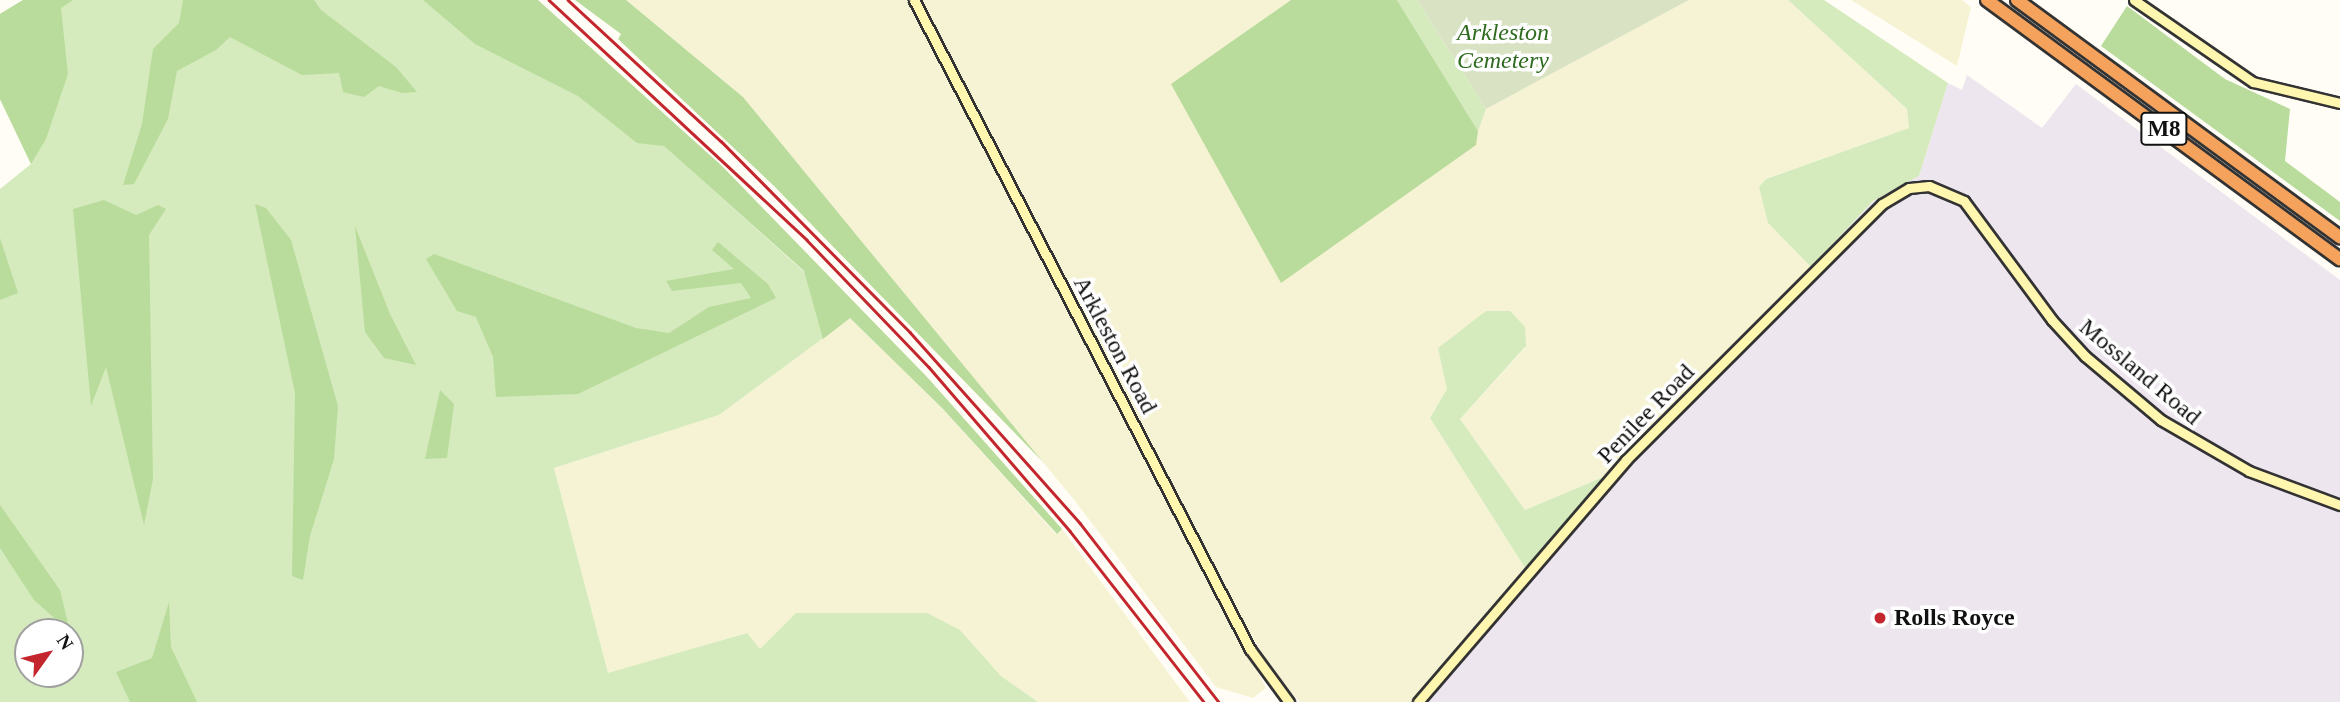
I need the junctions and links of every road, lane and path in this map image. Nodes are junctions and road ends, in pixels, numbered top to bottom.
1 (914, 0) edge
2 (1987, 0) edge
3 (2017, 0) edge
4 (2134, 0) edge
5 (2340, 103) edge
6 (1928, 186) joint
7 (2340, 237) edge
8 (2340, 259) edge
9 (2340, 505) edge
10 (1289, 702) edge
11 (1418, 702) edge

1 - 10 street, Arkleston Road
2 - 8 highway, M8
3 - 7 highway, M8
4 - 5 street
6 - 9 street, Mossland Road
6 - 11 street, Penilee Road

